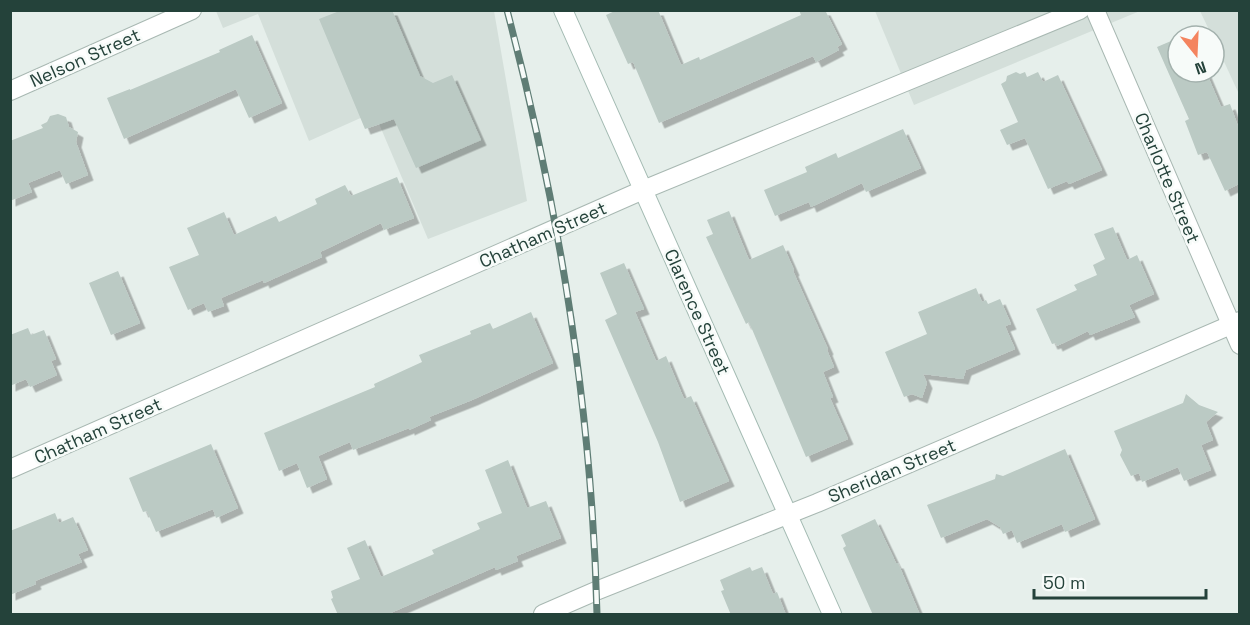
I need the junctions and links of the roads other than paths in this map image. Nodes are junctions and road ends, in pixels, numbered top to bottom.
1 (192, 10) edge
2 (563, 10) edge
3 (1080, 10) edge
4 (1095, 10) edge
5 (10, 91) edge
6 (643, 190) junction
7 (1235, 323) edge
8 (1239, 345) edge
9 (10, 469) edge
10 (788, 515) junction
11 (543, 615) edge
12 (832, 615) edge

1 - 5 street, Nelson Street
2 - 6 street, Clarence Street
3 - 6 street, Chatham Street
4 - 7 street, Charlotte Street
6 - 9 street, Chatham Street
6 - 10 street, Clarence Street
7 - 8 street, Charlotte Street
7 - 10 street, Sheridan Street
10 - 11 street, Sheridan Street
10 - 12 street, Clarence Street

